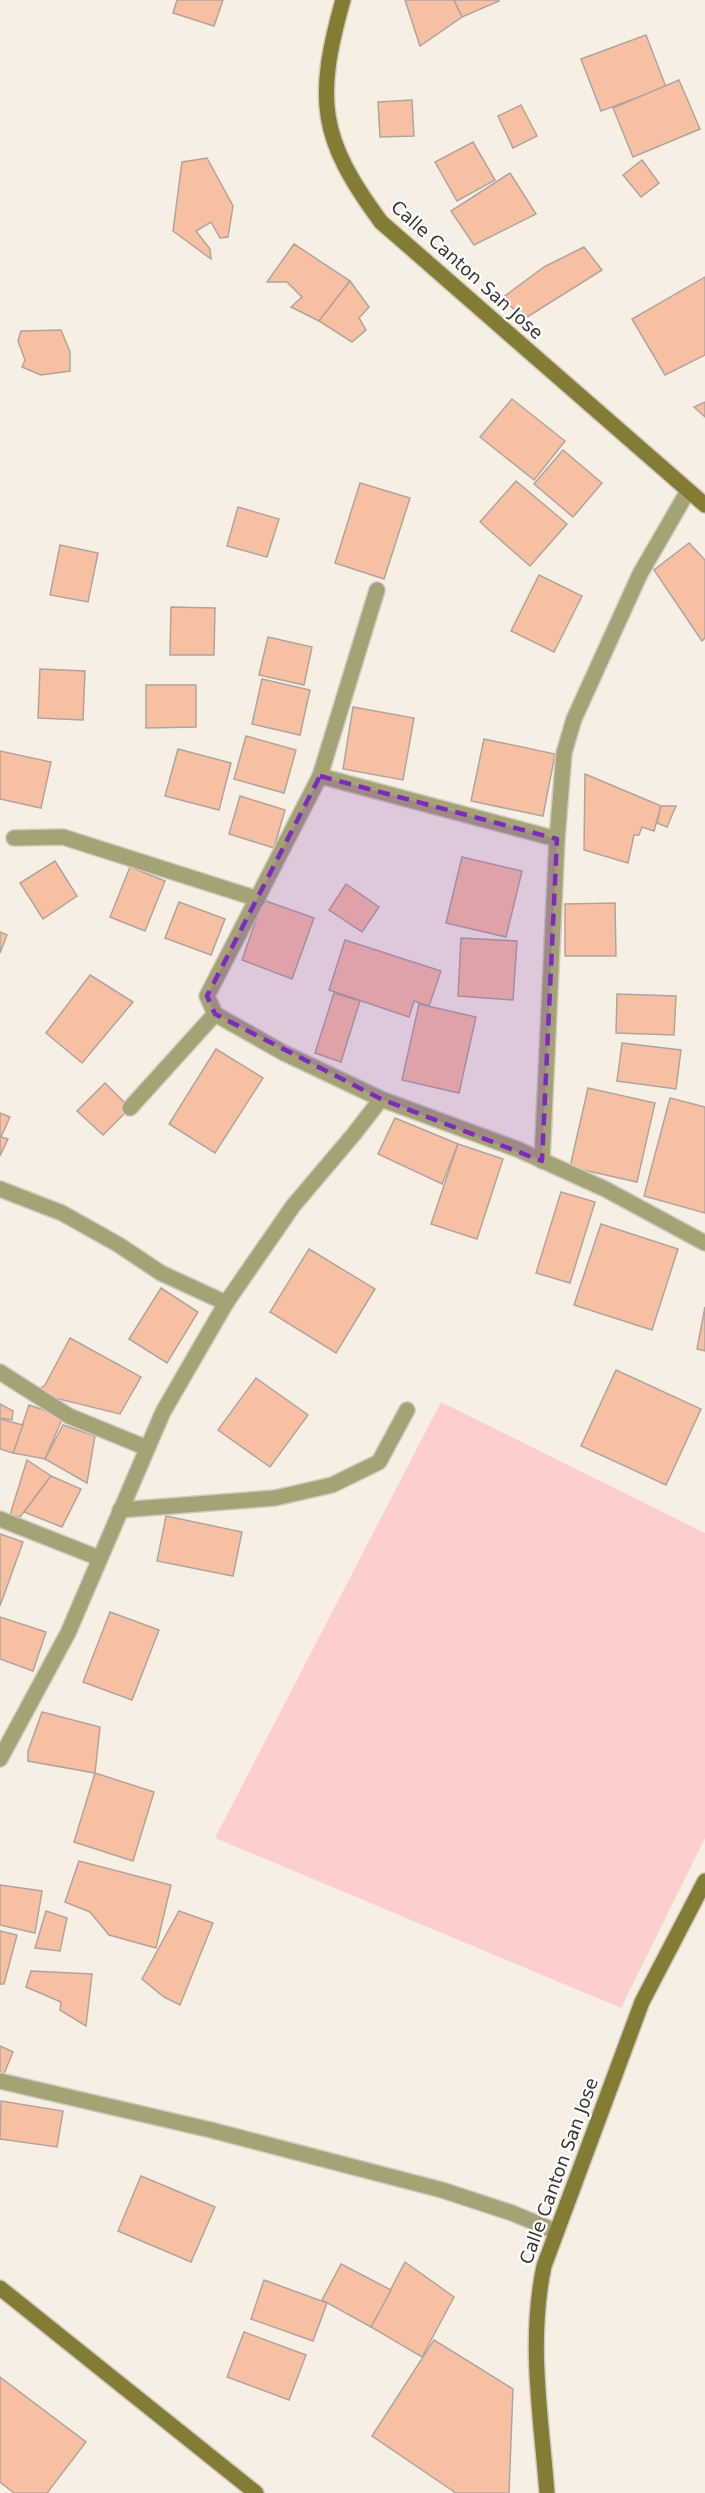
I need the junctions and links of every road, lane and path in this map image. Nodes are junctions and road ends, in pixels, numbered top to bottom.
1 (343, 0) edge
2 (688, 490) junction
3 (705, 505) edge
4 (377, 590) dead end
5 (320, 776) junction
6 (14, 838) dead end
7 (557, 839) junction
8 (258, 899) junction
9 (215, 1014) junction
10 (381, 1099) junction
11 (130, 1108) dead end
12 (542, 1161) junction
13 (0, 1188) edge
14 (705, 1243) edge
15 (226, 1303) junction
16 (0, 1371) edge
17 (407, 1410) dead end
18 (147, 1448) junction
19 (120, 1510) junction
20 (0, 1519) edge
21 (99, 1558) junction
22 (0, 1759) edge
23 (705, 1881) edge
24 (0, 2081) edge
25 (555, 2231) junction
26 (0, 2288) edge
27 (256, 2493) edge
28 (547, 2493) edge

1 - 2 street, Calle Canton San Jose
2 - 3 street, Calle Canton San Jose
2 - 7 street
4 - 5 street
5 - 7 street
5 - 8 street
6 - 8 street
7 - 12 street
8 - 9 street
9 - 10 street
9 - 11 street
10 - 12 street
10 - 15 street
12 - 14 street
13 - 15 street
15 - 18 street
16 - 18 street
17 - 19 street
18 - 19 street
19 - 21 street
20 - 21 street
21 - 22 street
23 - 25 street, Calle Canton San Jose
24 - 25 street
25 - 28 street, Calle Canton San Jose
26 - 27 street

